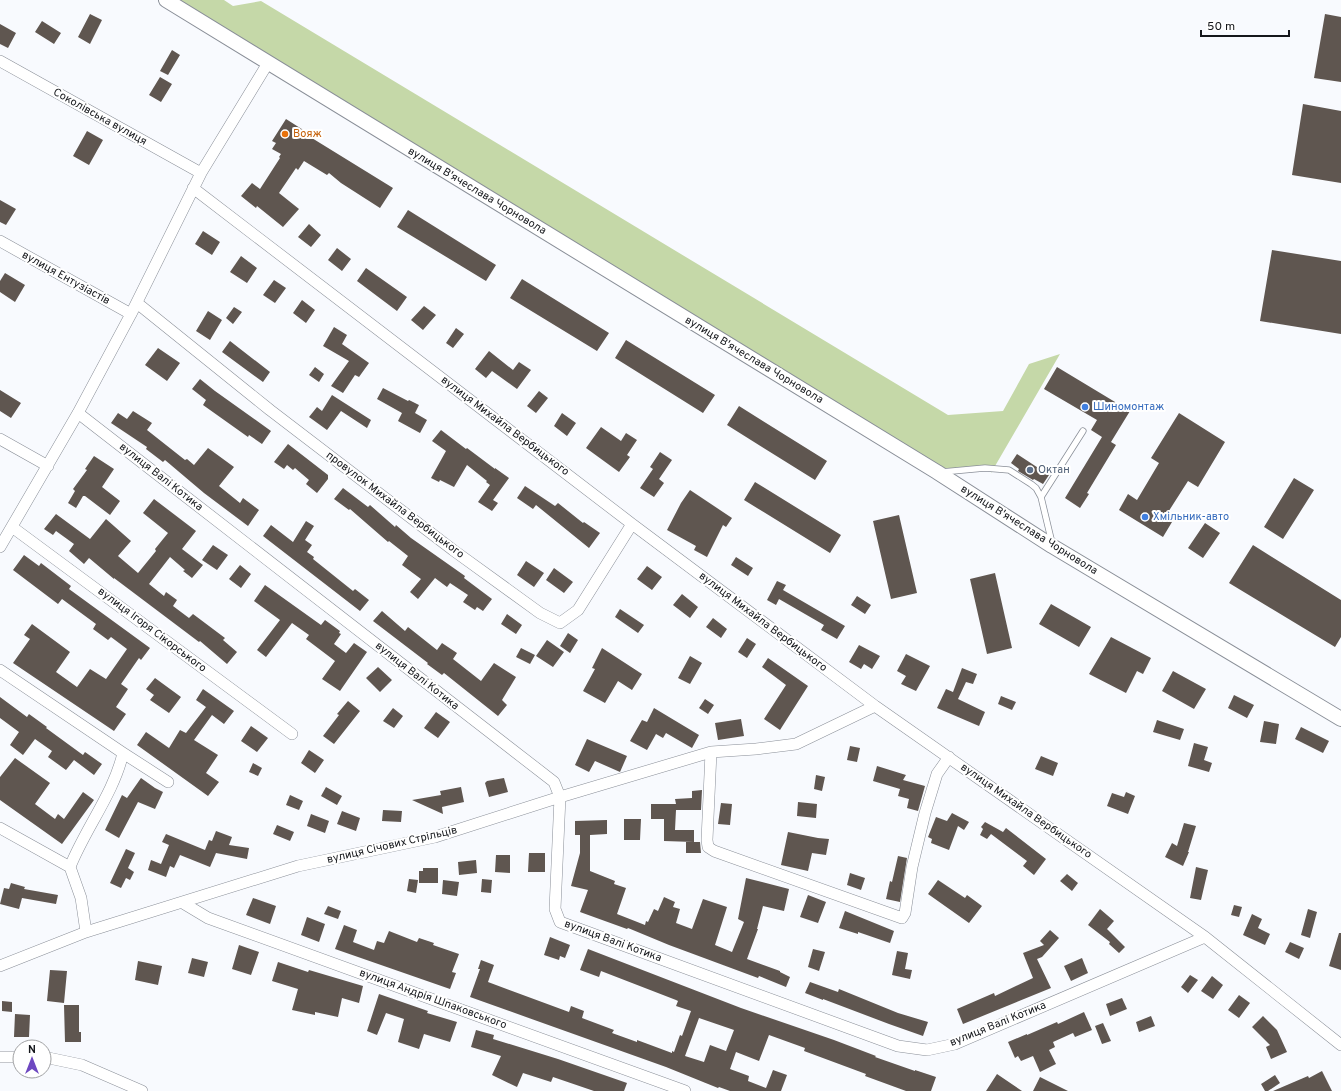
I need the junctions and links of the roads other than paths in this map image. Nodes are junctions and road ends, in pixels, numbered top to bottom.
1 (166, 0) edge
2 (0, 61) edge
3 (268, 63) junction
4 (201, 173) junction
5 (193, 188) junction
6 (0, 241) edge
7 (137, 303) junction
8 (131, 314) junction
9 (78, 413) junction
10 (1083, 431) dead end
11 (0, 439) edge
12 (48, 466) junction
13 (937, 472) junction
14 (1041, 497) junction
15 (632, 524) junction
16 (12, 527) junction
17 (1052, 546) junction
18 (0, 547) edge
19 (0, 670) edge
20 (875, 706) junction
21 (1341, 719) edge
22 (292, 734) dead end
23 (711, 752) junction
24 (123, 753) junction
25 (949, 757) junction
26 (168, 782) dead end
27 (560, 797) junction
28 (0, 828) edge
29 (70, 867) junction
30 (183, 903) junction
31 (86, 932) junction
32 (1205, 937) junction
33 (0, 966) edge
34 (1341, 1045) edge
35 (0, 1057) edge
36 (12, 1057) edge
37 (52, 1059) edge
38 (142, 1091) edge
39 (686, 1091) edge

1 - 3 street, вулиця В'ячеслава Чорновола
2 - 4 street, Соколівська вулиця
3 - 4 street
3 - 13 street, вулиця В'ячеслава Чорновола
4 - 5 street
5 - 7 street
5 - 15 street, вулиця Михайла Вербицького
6 - 8 street, вулиця Ентузіастів
7 - 8 street
7 - 15 street, провулок Михайла Вербицького
8 - 9 street
9 - 12 street
9 - 27 street, вулиця Валі Котика
10 - 14 lane
11 - 12 street
12 - 16 street
13 - 14 lane
13 - 17 street, вулиця В'ячеслава Чорновола
14 - 17 lane
15 - 20 street, вулиця Михайла Вербицького
16 - 18 street
16 - 22 street, вулиця Ігоря Сікорського
17 - 21 street, вулиця В'ячеслава Чорновола
19 - 24 street
20 - 23 street, вулиця Січових Стрільців
20 - 25 street, вулиця Михайла Вербицького
23 - 25 street
23 - 27 street, вулиця Січових Стрільців
24 - 26 street
24 - 29 street
25 - 32 street, вулиця Михайла Вербицького
27 - 30 street, вулиця Січових Стрільців
27 - 32 street, вулиця Валі Котика
28 - 29 street
29 - 31 street
30 - 31 street, вулиця Січових Стрільців
30 - 39 street, вулиця Андрія Шпаковського
31 - 33 street, вулиця Січових Стрільців
32 - 34 street, вулиця Михайла Вербицького
35 - 36 street
37 - 38 street

